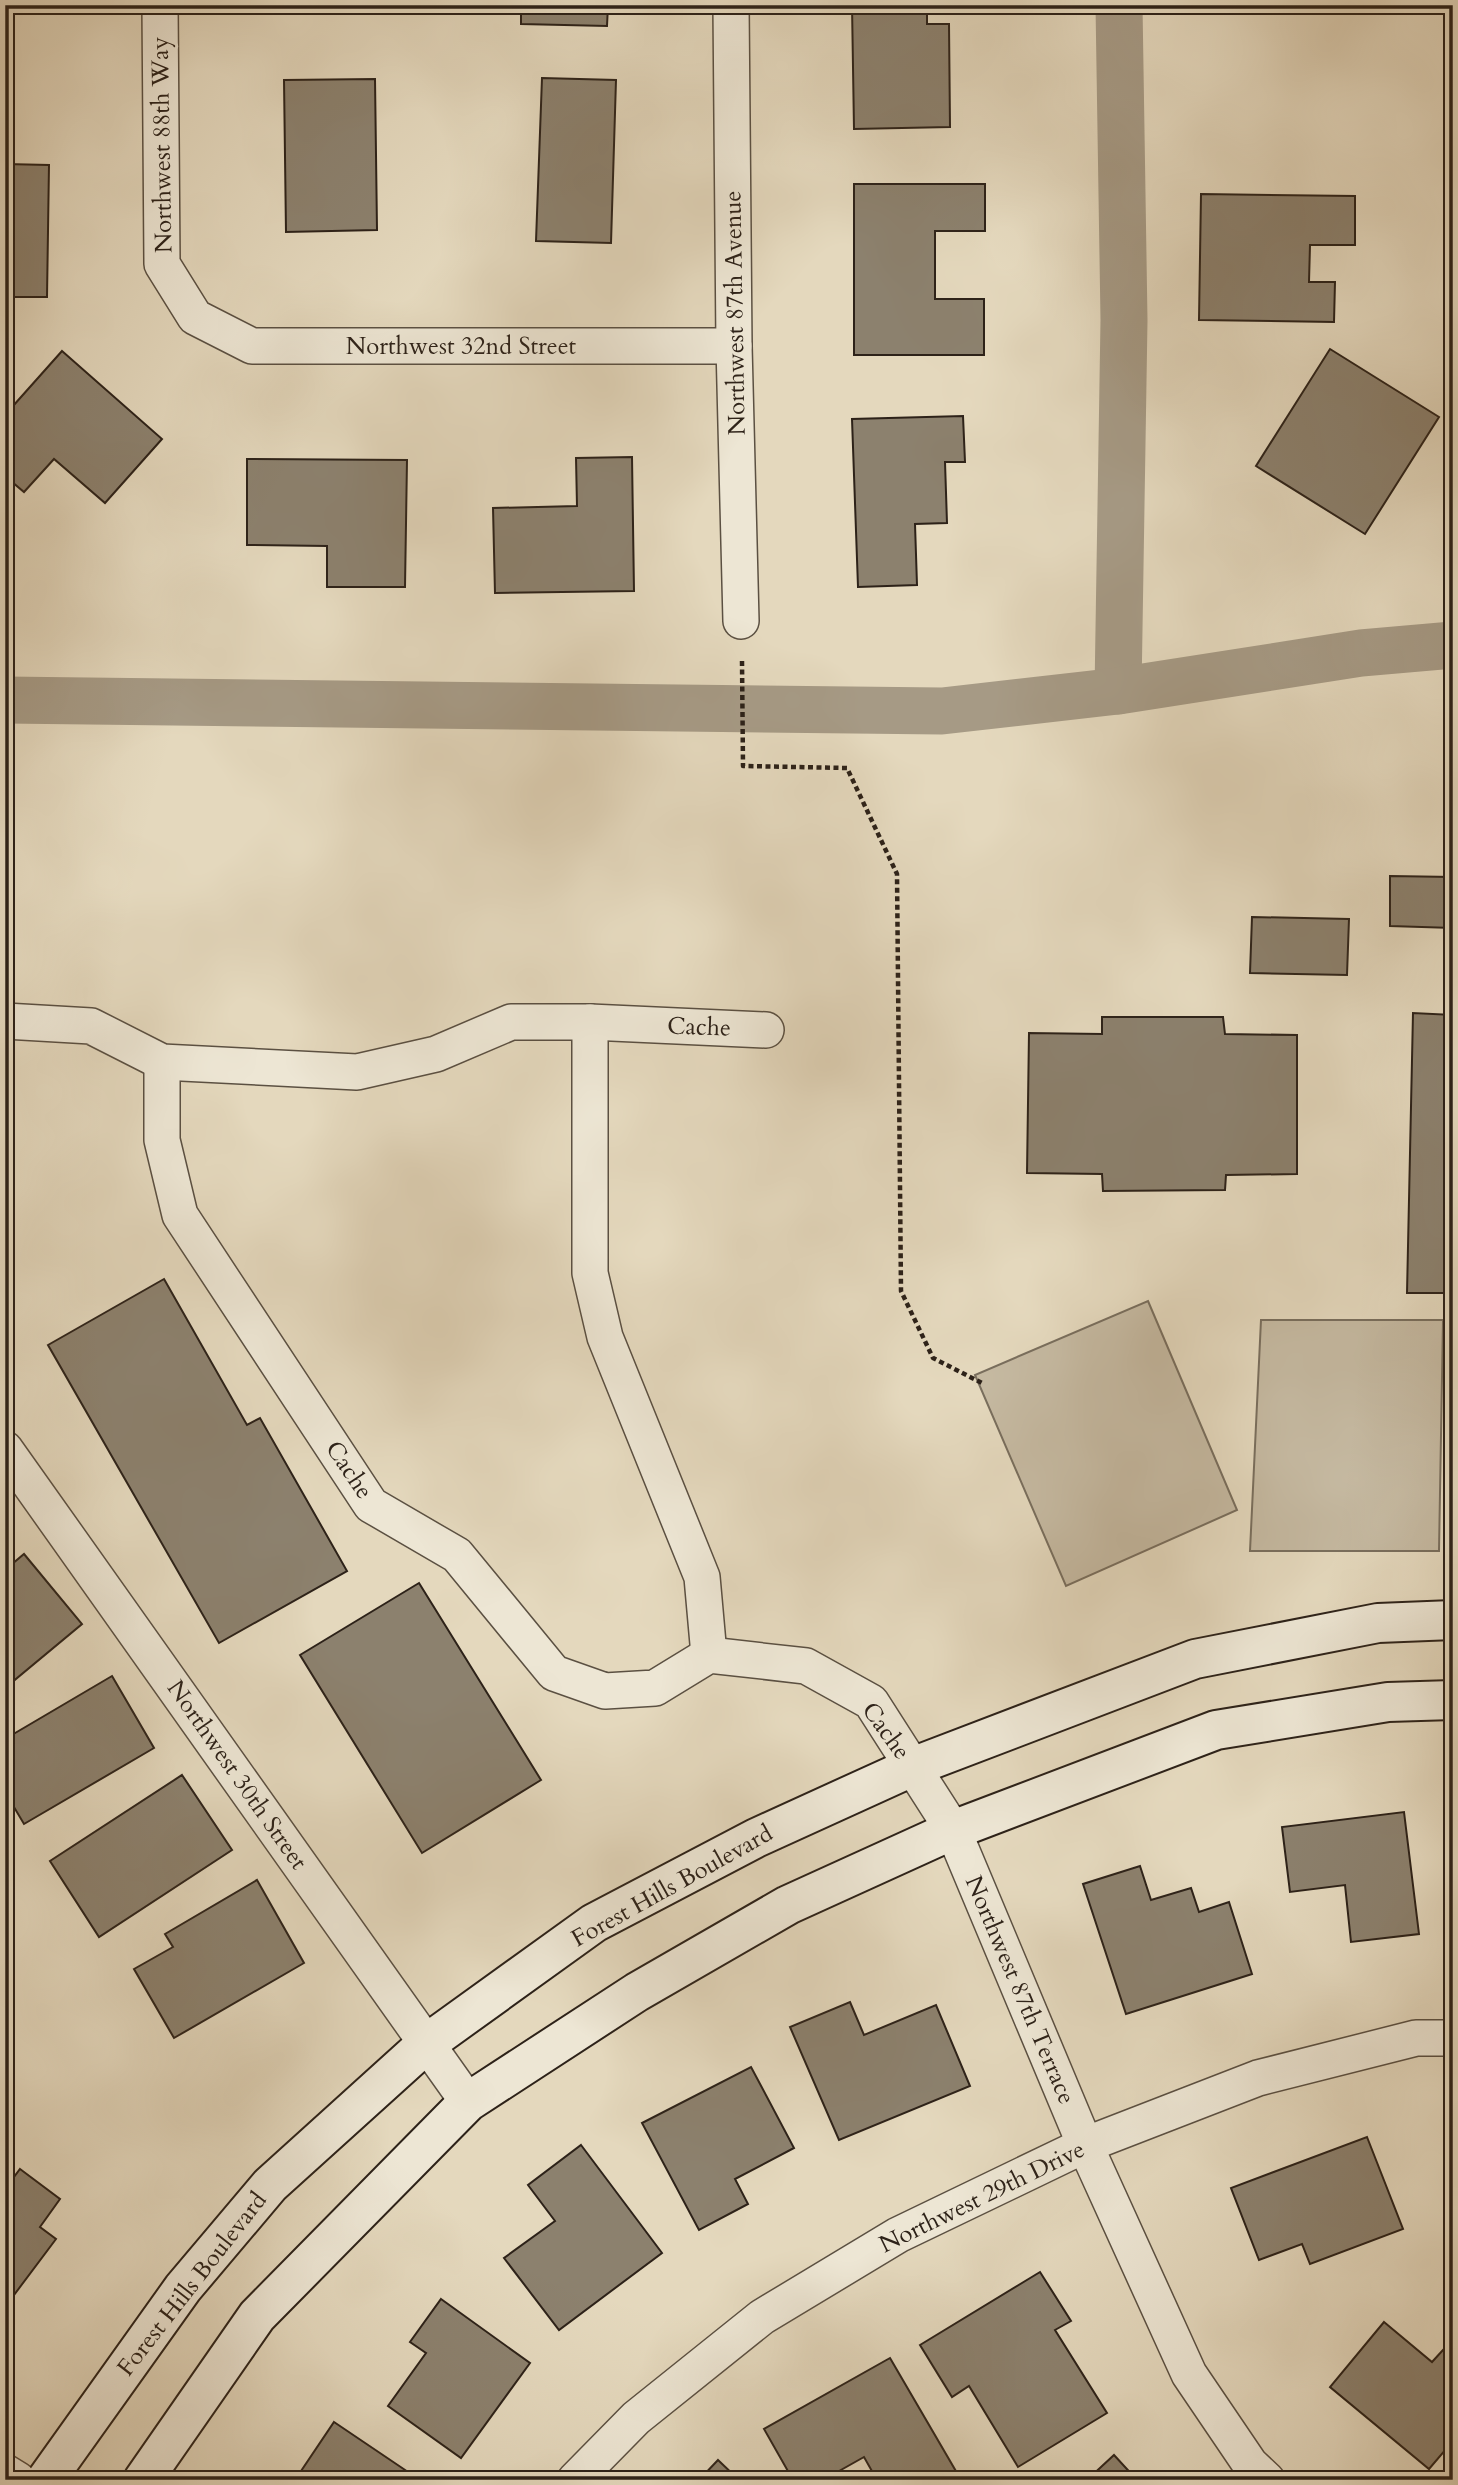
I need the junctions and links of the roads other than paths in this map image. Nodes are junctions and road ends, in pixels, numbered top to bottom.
1 (160, 5) edge
2 (730, 5) edge
3 (195, 317) joint
4 (734, 346) junction
5 (741, 638) road end
6 (5, 1021) edge
7 (590, 1022) junction
8 (766, 1030) dead end
9 (162, 1062) junction
10 (5, 1449) edge
11 (1453, 1620) edge
12 (709, 1655) junction
13 (1453, 1700) edge
14 (912, 1767) junction
15 (953, 1830) junction
16 (1453, 2038) edge
17 (426, 2044) junction
18 (468, 2102) junction
19 (1085, 2146) junction
20 (5, 2472) edge
21 (18, 2480) edge
22 (46, 2480) edge
23 (143, 2480) edge
24 (575, 2480) edge
25 (1267, 2480) edge

1 - 3 street, Northwest 88th Way
2 - 4 street, Northwest 87th Avenue
3 - 4 street, Northwest 32nd Street
4 - 5 street, Northwest 87th Avenue
6 - 9 street, Cache
7 - 8 street, Cache
7 - 9 street, Cache
7 - 12 street
9 - 12 street, Cache
10 - 17 street, Northwest 30th Street
11 - 14 street, Forest Hills Boulevard
12 - 14 street, Cache
13 - 15 street
14 - 15 street, Cache
14 - 17 street, Forest Hills Boulevard
15 - 18 street
15 - 19 street, Northwest 87th Terrace
16 - 19 street, Northwest 29th Drive
17 - 18 street, Northwest 30th Street
17 - 22 street, Forest Hills Boulevard
18 - 23 street
19 - 24 street, Northwest 29th Drive
19 - 25 street, Northwest 87th Terrace
20 - 21 street

